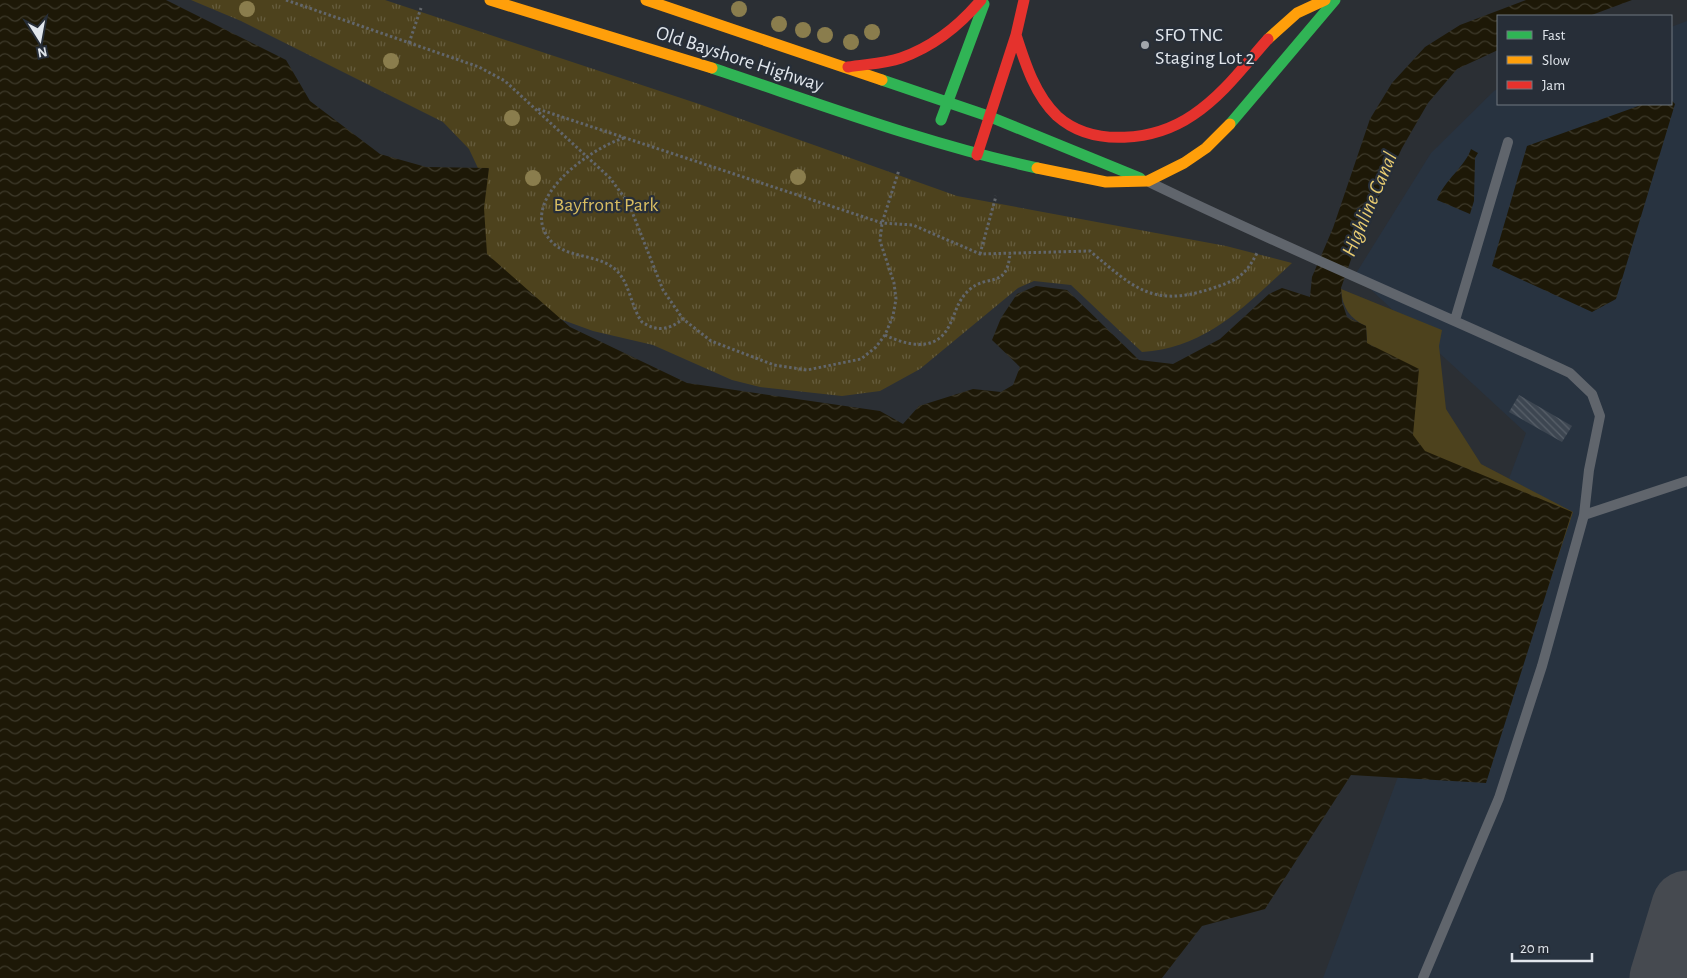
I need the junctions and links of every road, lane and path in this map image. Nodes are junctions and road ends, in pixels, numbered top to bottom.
1 (286, 0) edge
2 (490, 0) edge
3 (646, 0) edge
4 (981, 0) edge
5 (985, 0) edge
6 (1024, 0) edge
7 (1325, 0) edge
8 (1335, 0) edge
9 (422, 8) dead end
10 (1016, 36) junction
11 (409, 43) junction
12 (805, 56) junction
13 (946, 104) junction
14 (535, 108) junction
15 (988, 116) junction
16 (625, 138) junction
17 (934, 141) junction
18 (1508, 142) dead end
19 (977, 155) junction
20 (588, 157) junction
21 (899, 170) dead end
22 (1148, 181) junction
23 (996, 196) dead end
24 (882, 223) junction
25 (1258, 252) dead end
26 (1010, 253) junction
27 (980, 254) junction
28 (683, 319) junction
29 (1455, 320) junction
30 (885, 335) junction
31 (1687, 481) edge
32 (1584, 515) junction
33 (1423, 978) edge

1 - 11 path
2 - 17 main road, Old Bayshore Highway
3 - 12 main road, Old Bayshore Highway
4 - 12 main road
5 - 13 main road
6 - 10 main road
7 - 10 main road
8 - 22 main road
9 - 11 path
10 - 15 main road
11 - 14 path
12 - 13 main road, Old Bayshore Highway
13 - 15 main road, Old Bayshore Highway
13 - 17 main road
14 - 16 path
14 - 20 path
15 - 19 main road
15 - 22 main road, Old Bayshore Highway
16 - 20 path
16 - 24 path
17 - 19 main road, Old Bayshore Highway
18 - 29 lane
19 - 22 main road, Old Bayshore Highway
20 - 28 path
20 - 28 path
21 - 24 path
22 - 29 lane
23 - 27 path
24 - 27 path
24 - 30 path
25 - 26 path
26 - 27 path
26 - 30 path
28 - 30 path
29 - 32 lane
31 - 32 lane
32 - 33 lane

